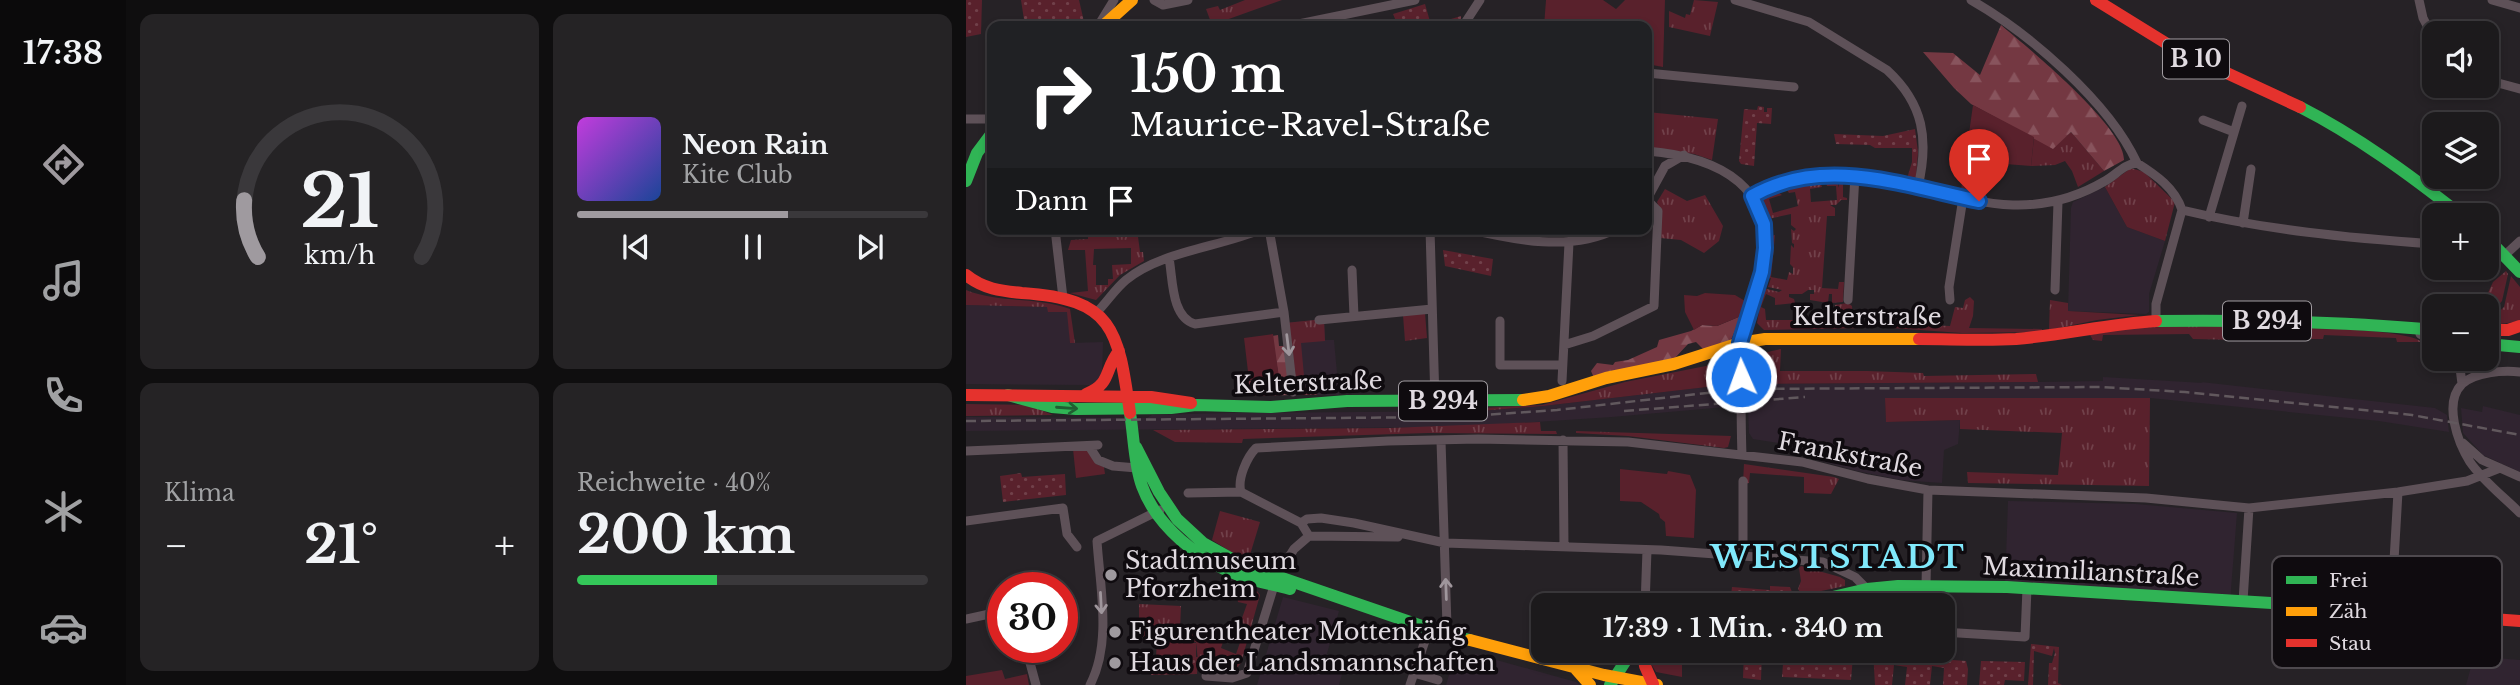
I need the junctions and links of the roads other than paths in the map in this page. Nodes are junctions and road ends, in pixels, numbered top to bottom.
1 (1114, 0) edge
2 (1132, 0) edge
3 (1154, 0) edge
4 (1188, 0) edge
5 (1415, 0) edge
6 (1480, 0) edge
7 (1971, 0) edge
8 (2096, 0) edge
9 (2419, 0) edge
10 (2492, 0) edge
11 (1742, 1) edge
12 (2520, 8) edge
13 (1103, 21) edge
14 (1106, 21) edge
15 (1313, 21) edge
16 (1466, 21) edge
17 (2425, 21) edge
18 (1652, 73) edge
19 (2499, 83) edge
20 (1794, 87) dead end
21 (2520, 89) edge
22 (2242, 106) dead end
23 (966, 119) edge
24 (987, 119) edge
25 (2203, 120) dead end
26 (2234, 132) junction
27 (987, 140) edge
28 (1652, 152) edge
29 (1685, 155) junction
30 (2137, 163) junction
31 (2251, 169) dead end
32 (1855, 175) junction
33 (966, 181) edge
34 (1918, 187) junction
35 (1652, 191) edge
36 (1752, 196) junction
37 (1963, 198) junction
38 (2058, 202) junction
39 (2446, 203) edge
40 (1652, 205) edge
41 (2182, 211) junction
42 (2209, 217) junction
43 (2243, 223) junction
44 (1056, 235) edge
45 (1243, 235) edge
46 (1270, 235) edge
47 (1430, 235) edge
48 (1495, 235) edge
49 (1600, 235) edge
50 (2520, 241) edge
51 (1569, 243) junction
52 (2422, 243) edge
53 (2499, 249) edge
54 (2505, 255) junction
55 (1169, 258) junction
56 (1352, 270) dead end
57 (2520, 272) edge
58 (966, 275) edge
59 (2056, 290) dead end
60 (1063, 298) junction
61 (1849, 300) dead end
62 (1950, 300) dead end
63 (1432, 309) junction
64 (1097, 312) junction
65 (1284, 312) junction
66 (1354, 316) junction
67 (1319, 320) dead end
68 (1500, 321) dead end
69 (2156, 321) junction
70 (2520, 326) edge
71 (2499, 330) edge
72 (2419, 331) junction
73 (2422, 331) edge
74 (2422, 332) edge
75 (2422, 333) edge
76 (2499, 338) edge
77 (2520, 339) edge
78 (1740, 343) junction
79 (1564, 345) junction
80 (2499, 345) edge
81 (2520, 347) edge
82 (1119, 351) junction
83 (1561, 365) junction
84 (2518, 370) edge
85 (2459, 371) edge
86 (1562, 381) dead end
87 (2462, 384) junction
88 (1293, 392) dead end
89 (966, 395) edge
90 (1008, 395) junction
91 (1084, 395) junction
92 (1435, 401) junction
93 (1128, 406) junction
94 (1441, 440) junction
95 (1563, 440) junction
96 (2459, 440) junction
97 (1135, 443) junction
98 (966, 451) edge
99 (1742, 455) junction
100 (1137, 468) junction
101 (2500, 468) junction
102 (2482, 475) junction
103 (2520, 477) edge
104 (1743, 481) dead end
105 (1928, 490) junction
106 (1241, 492) junction
107 (2398, 492) junction
108 (1188, 493) dead end
109 (2249, 508) junction
110 (1162, 509) junction
111 (2520, 513) edge
112 (966, 521) edge
113 (1301, 523) junction
114 (1309, 536) junction
115 (1417, 537) junction
116 (1445, 543) junction
117 (1077, 547) dead end
118 (1564, 547) junction
119 (1647, 550) junction
120 (1743, 555) junction
121 (2395, 556) edge
122 (1276, 580) junction
123 (1926, 586) junction
124 (2027, 588) junction
125 (1867, 589) junction
126 (1645, 593) edge
127 (1850, 593) edge
128 (2243, 601) junction
129 (2272, 603) edge
130 (987, 614) edge
131 (966, 619) edge
132 (2502, 620) edge
133 (2520, 621) edge
134 (1429, 629) junction
135 (1955, 633) edge
136 (1445, 634) junction
137 (1030, 663) edge
138 (1629, 663) edge
139 (1643, 663) edge
140 (1575, 668) junction
141 (1414, 673) junction
142 (1206, 676) dead end
143 (1438, 680) dead end
144 (1618, 681) edge
145 (1036, 685) edge
146 (1090, 685) edge
147 (1410, 685) edge
148 (1590, 685) edge
149 (1655, 685) edge

1 - 13 street
2 - 14 main road
3 - 4 street
5 - 15 street
6 - 16 street
7 - 30 street
8 - 39 main road, B 10
9 - 17 street
10 - 12 street
11 - 34 street
18 - 20 street
19 - 21 street
22 - 26 street
23 - 24 street
25 - 26 street
26 - 42 street
27 - 33 main road
28 - 29 street
29 - 35 street
29 - 36 street
30 - 38 street
30 - 41 street
31 - 43 street
32 - 34 street
32 - 36 street
32 - 61 street
34 - 37 street
36 - 78 street
37 - 38 street
37 - 62 street
38 - 59 street
40 - 79 street
41 - 42 street
41 - 69 street
42 - 43 street
43 - 52 street
44 - 60 street
45 - 55 street
46 - 65 street
47 - 63 street
48 - 51 street
49 - 51 street
50 - 54 street
51 - 79 street
53 - 54 main road
54 - 57 main road
55 - 64 street
55 - 65 street
56 - 66 street
58 - 60 main road
60 - 64 main road
63 - 66 street
63 - 92 street
64 - 82 main road
65 -> 88 street
66 - 67 street
68 - 83 street
69 - 72 main road, Kelterstraße / B 294
69 - 78 main road, Kelterstraße / B 294
70 - 71 main road
72 - 73 main road, Kelterstraße / B 294
72 - 74 main road, Kelterstraße / B 294
72 - 75 street, Kelterstraße
76 - 77 main road
78 - 92 main road, Kelterstraße / B 294
78 - 99 street
79 - 83 street
80 - 81 main road
82 - 91 main road
82 - 93 main road
83 - 86 street
84 - 87 street
85 - 87 street
87 - 96 street
89 - 90 main road, Kelterstraße / B 294
90 - 91 main road, Kelterstraße / B 294
90 -> 93 main road, Kelterstraße / B 294
91 - 93 main road, Kelterstraße / B 294
92 - 93 main road, Kelterstraße / B 294
93 - 97 main road
94 - 95 street, Frankstraße
94 - 106 street, Frankstraße
94 - 116 street
95 - 99 street, Frankstraße
95 - 118 street
96 - 101 street
96 - 102 street
97 - 100 main road
97 - 110 main road
98 - 100 street
99 - 105 street, Frankstraße
100 - 110 main road
101 - 102 street, Frankstraße
101 - 103 street
102 - 107 street, Frankstraße
102 - 111 street
104 - 120 street
105 - 109 street, Frankstraße
105 - 123 street
106 - 108 street
106 - 113 street
107 - 109 street, Frankstraße
107 - 121 street
109 - 128 street
110 - 122 main road
110 -> 146 street
112 - 117 street
113 - 114 street
113 - 115 street
114 - 115 street
114 - 122 street
115 - 116 street
116 - 118 street
136 -> 116 street
118 - 119 street
119 - 120 street
119 - 126 street
120 - 125 street
122 - 134 main road
122 - 142 street
123 - 124 main road, Maximilianstraße
123 - 125 main road, Maximilianstraße
124 - 128 main road, Maximilianstraße
124 - 135 street
125 - 127 main road, Maximilianstraße
128 - 129 main road, Maximilianstraße
130 - 131 street
132 - 133 main road, Maximilianstraße
134 - 136 main road
134 - 141 street
136 - 140 main road
137 - 145 street
138 - 144 main road
139 - 149 main road
140 - 144 main road
140 - 148 main road
141 - 143 street
141 - 147 street
144 - 149 main road

